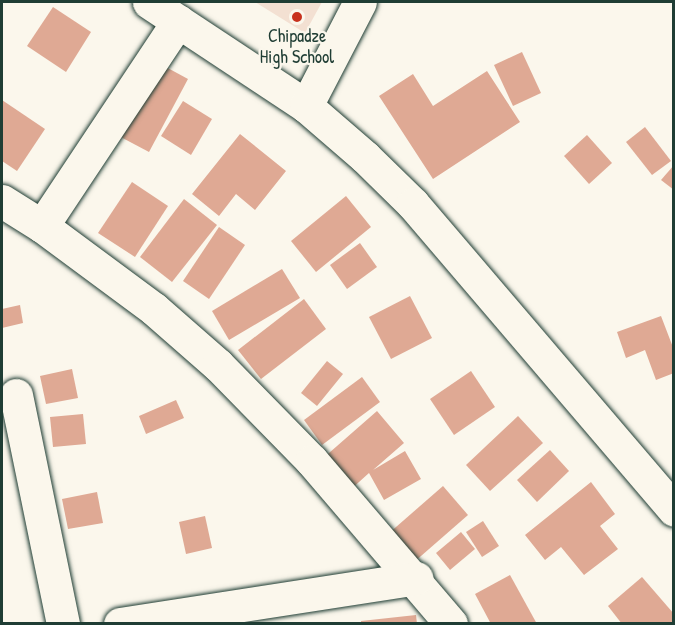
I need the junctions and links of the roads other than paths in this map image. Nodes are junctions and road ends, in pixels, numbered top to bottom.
1 (149, 2) edge
2 (360, 2) edge
3 (178, 21) junction
4 (306, 106) junction
5 (2, 201) edge
6 (42, 226) junction
7 (16, 395) dead end
8 (674, 510) edge
9 (416, 578) junction
10 (63, 624) edge
11 (120, 624) edge
12 (451, 624) edge

1 - 3 street
2 - 4 street
3 - 4 street
3 - 6 street
4 - 8 street
5 - 6 street
6 - 9 street
7 - 10 street
9 - 11 street
9 - 12 street

